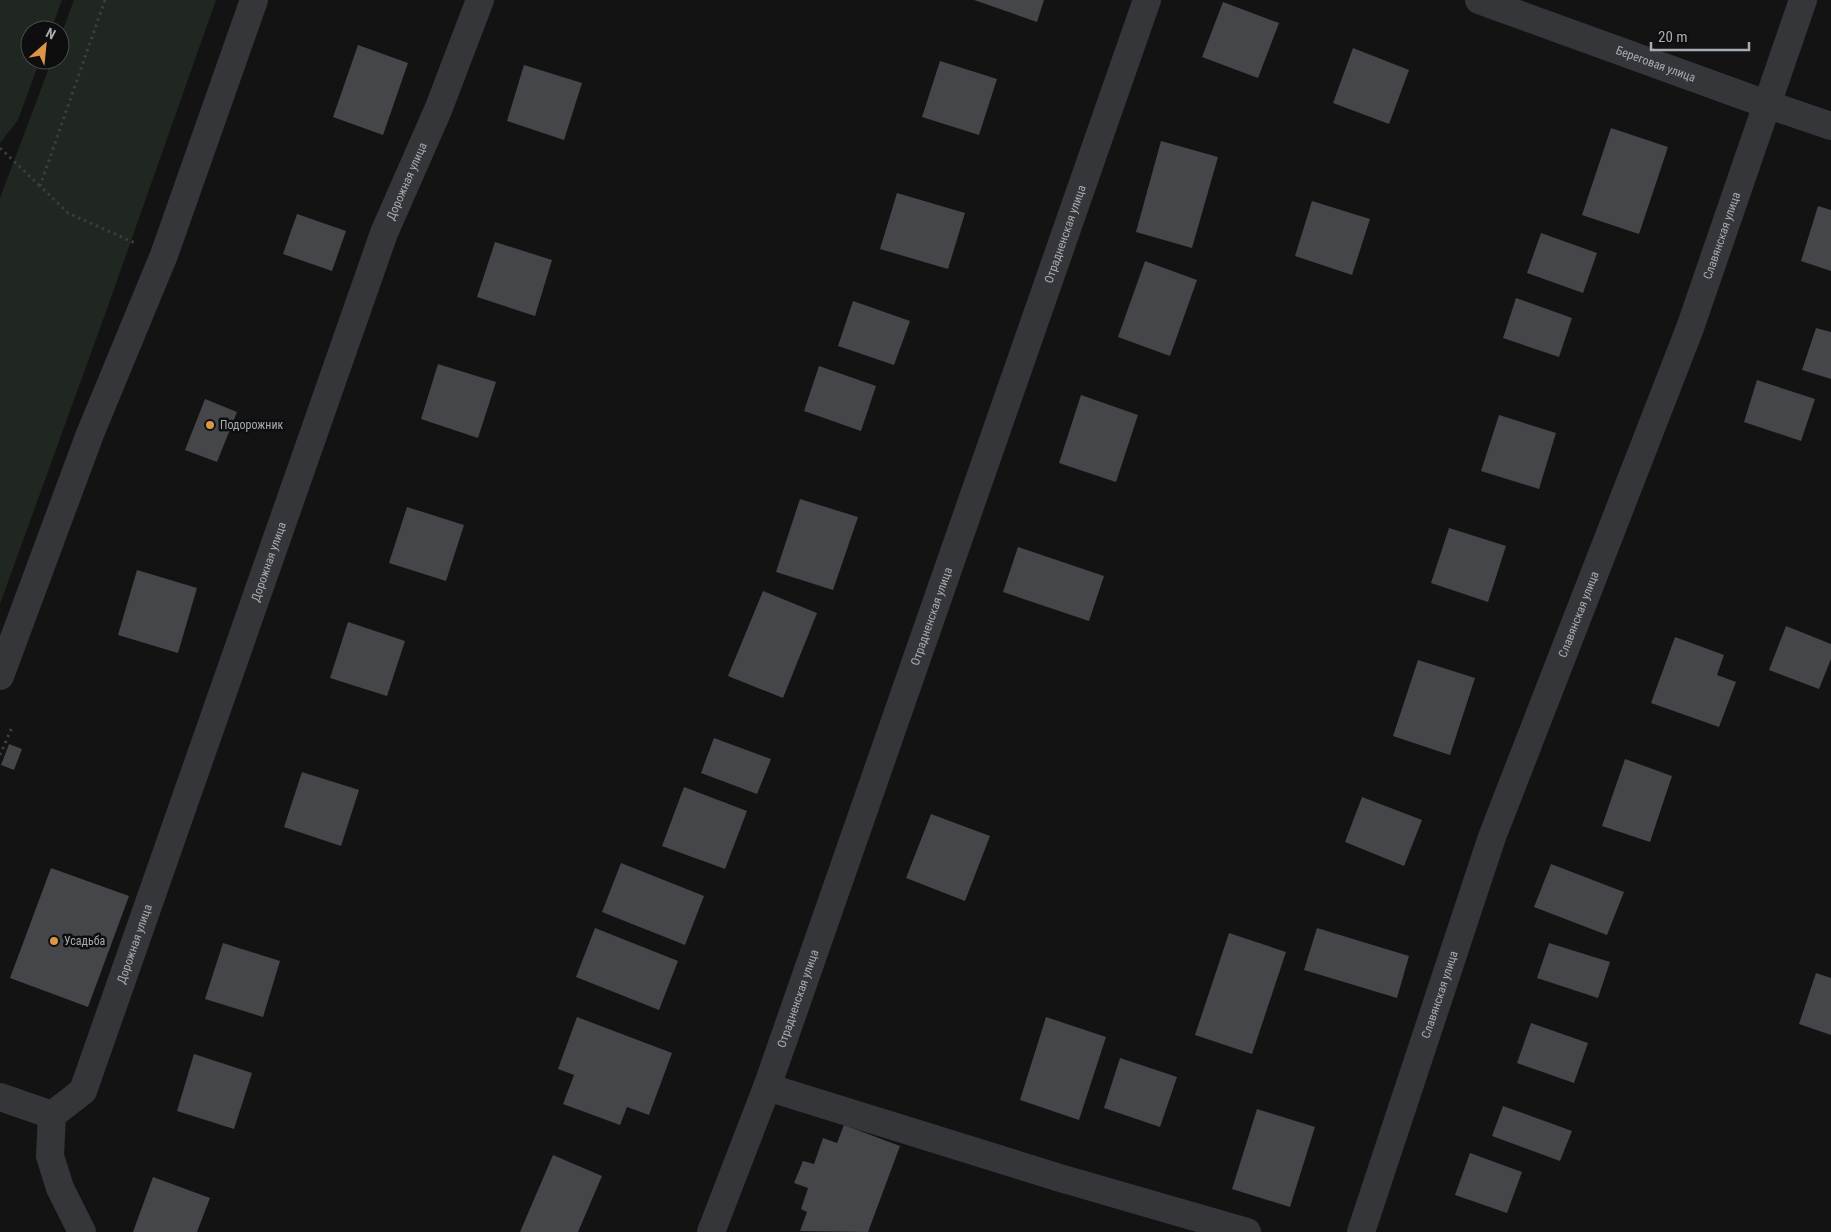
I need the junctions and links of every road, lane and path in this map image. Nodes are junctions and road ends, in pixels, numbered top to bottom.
1 (106, 0) edge
2 (254, 0) edge
3 (480, 0) edge
4 (1147, 0) edge
5 (1479, 0) edge
6 (1803, 0) edge
7 (1766, 104) junction
8 (1831, 126) edge
9 (0, 148) edge
10 (40, 186) junction
11 (164, 255) junction
12 (0, 676) edge
13 (13, 725) dead end
14 (0, 755) edge
15 (767, 1087) junction
16 (0, 1097) edge
17 (52, 1115) junction
18 (82, 1232) edge
19 (711, 1232) edge
20 (1247, 1232) edge
21 (1361, 1232) edge

1 - 10 path
2 - 11 street
3 - 17 street, Дорожная улица
4 - 15 street, Отрадненская улица
5 - 7 street, Береговая улица
6 - 7 street, Славянская улица
7 - 8 street, Береговая улица
7 - 21 street, Славянская улица
9 - 10 path
10 - 11 path
11 - 12 street
13 - 14 path
15 - 19 street, Отрадненская улица
15 - 20 street
16 - 17 street
17 - 18 street

